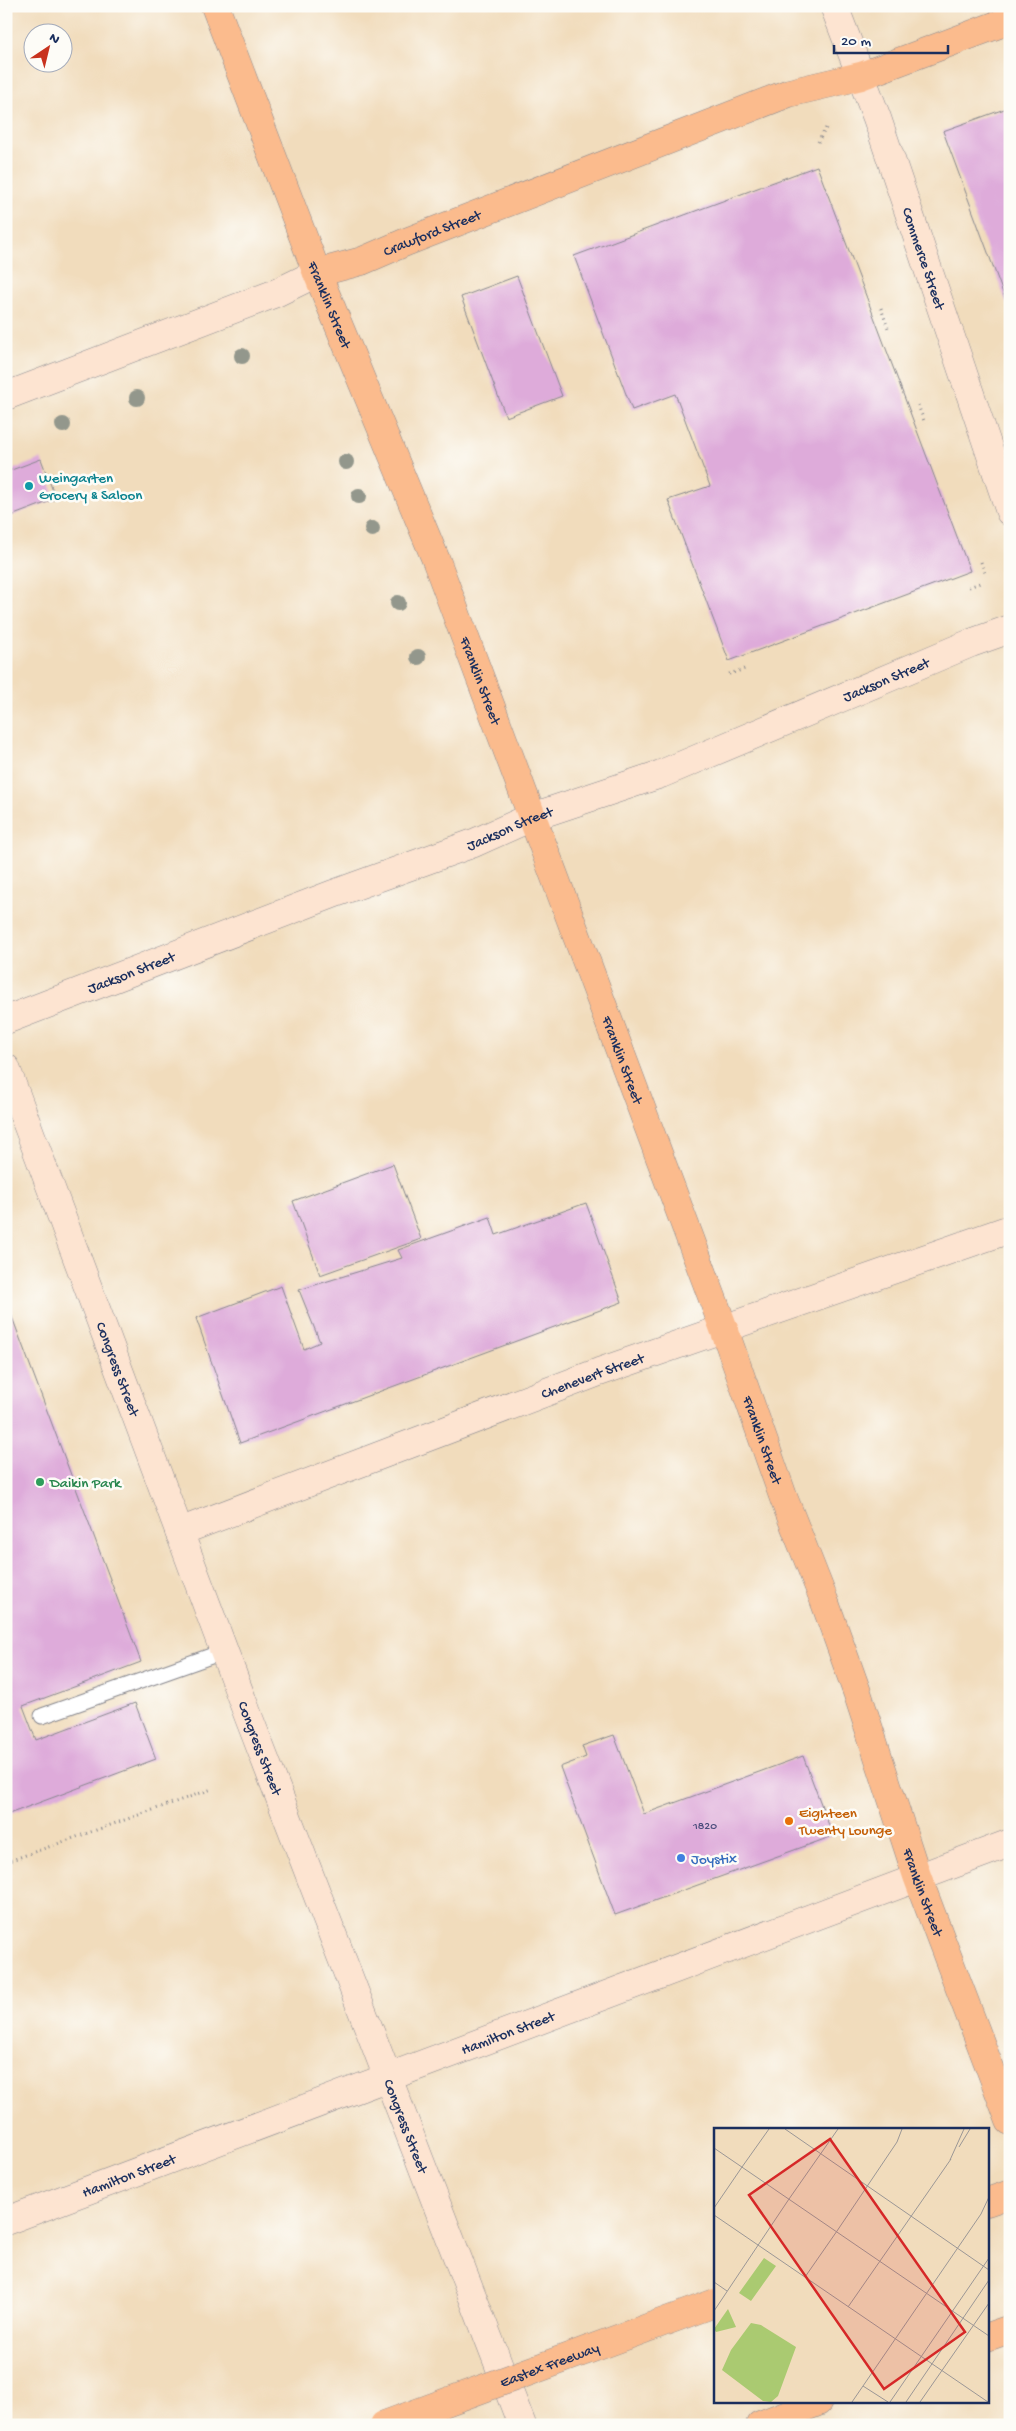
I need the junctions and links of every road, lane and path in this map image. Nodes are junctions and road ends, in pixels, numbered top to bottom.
1 (215, 6) edge
2 (834, 6) edge
3 (1010, 20) edge
4 (861, 76) junction
5 (826, 128) dead end
6 (818, 142) dead end
7 (317, 273) junction
8 (881, 308) dead end
9 (888, 328) dead end
10 (6, 396) edge
11 (918, 405) dead end
12 (924, 421) dead end
13 (1010, 512) edge
14 (981, 562) dead end
15 (985, 573) dead end
16 (980, 583) dead end
17 (968, 587) dead end
18 (1010, 629) edge
19 (744, 668) dead end
20 (728, 674) dead end
21 (532, 817) junction
22 (6, 1020) edge
23 (6, 1068) edge
24 (1010, 1229) edge
25 (724, 1329) junction
26 (179, 1532) junction
27 (225, 1651) junction
28 (42, 1716) dead end
29 (212, 1789) dead end
30 (1010, 1842) edge
31 (6, 1862) edge
32 (917, 1876) junction
33 (389, 2076) junction
34 (1010, 2121) edge
35 (1010, 2194) edge
36 (988, 2202) edge
37 (6, 2221) edge
38 (714, 2303) edge
39 (1010, 2329) edge
40 (988, 2337) edge
41 (813, 2404) edge
42 (384, 2425) edge
43 (522, 2425) edge
44 (760, 2425) edge

1 - 7 main road, Franklin Street
2 - 4 street, Commerce Street
3 - 4 main road, Crawford Street
4 - 7 main road, Crawford Street
4 - 13 street, Commerce Street
5 - 6 path
7 - 10 street, Crawford Street
7 - 21 main road, Franklin Street
8 - 9 path
11 - 12 path
14 - 15 path
16 - 17 path
18 - 21 street, Jackson Street
19 - 20 path
21 - 22 street, Jackson Street
21 - 25 main road, Franklin Street
23 - 26 street, Congress Street
24 - 25 street, Chenevert Street
25 - 26 street, Chenevert Street
25 - 32 main road, Franklin Street
26 - 27 street, Congress Street
27 - 28 lane
27 - 33 street, Congress Street
29 - 31 path
30 - 32 street, Hamilton Street
32 - 33 street, Hamilton Street
32 - 34 main road, Franklin Street
33 - 37 street, Hamilton Street
33 - 43 street, Congress Street
35 - 36 main road
38 - 42 main road, Eastex Freeway, bridge
39 - 40 main road
41 - 44 main road

